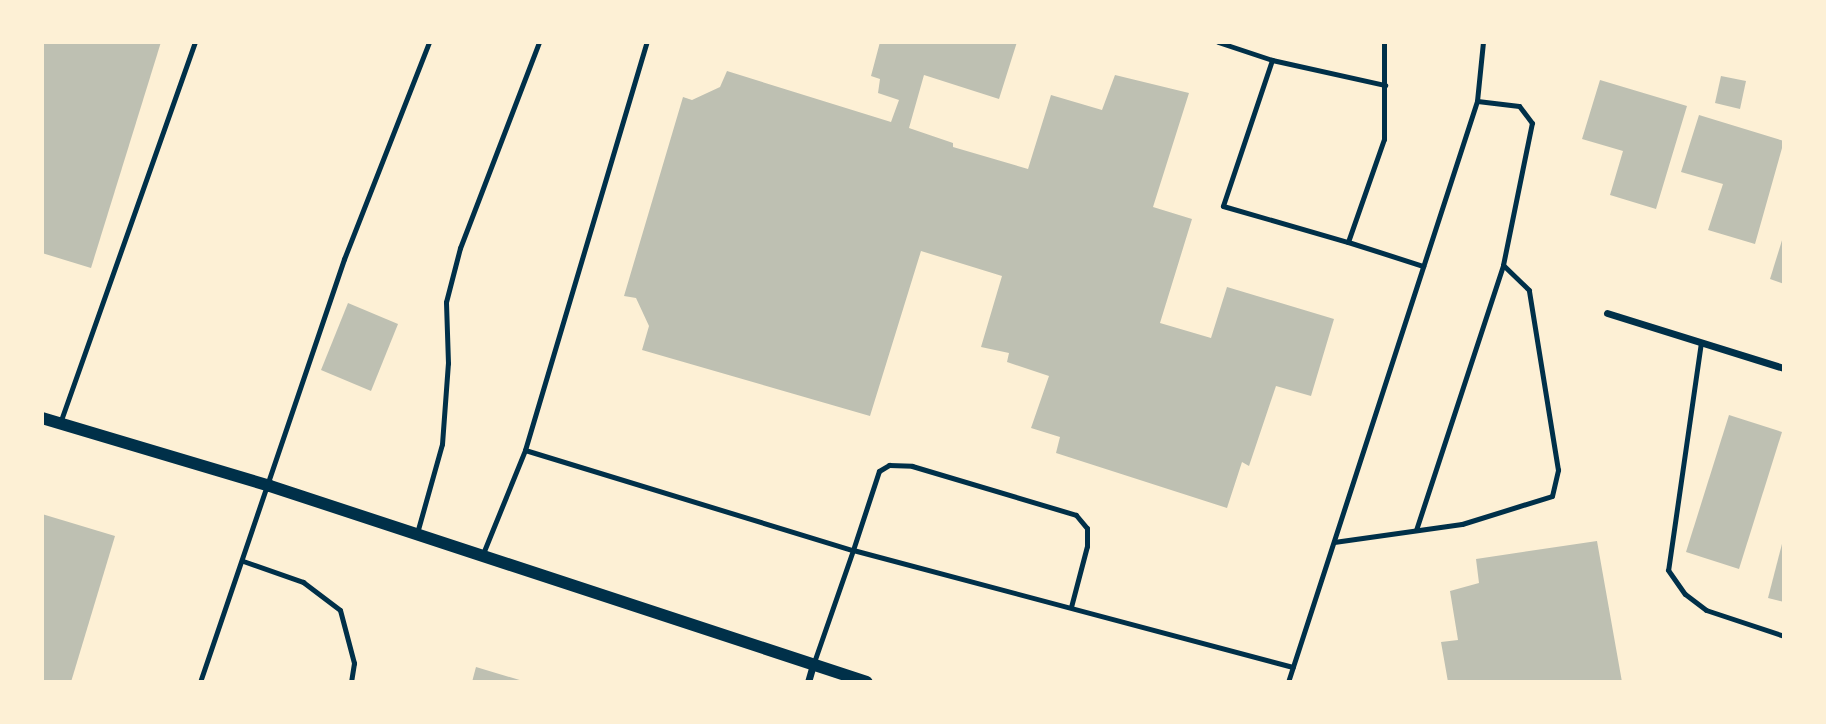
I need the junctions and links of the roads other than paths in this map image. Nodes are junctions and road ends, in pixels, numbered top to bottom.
1 (195, 42) edge
2 (429, 42) edge
3 (539, 42) edge
4 (647, 42) edge
5 (1218, 42) edge
6 (1384, 42) edge
7 (1483, 42) edge
8 (1272, 60) junction
9 (1385, 85) junction
10 (1477, 101) junction
11 (1348, 242) junction
12 (1503, 265) junction
13 (1423, 266) junction
14 (1607, 313) dead end
15 (1701, 342) junction
16 (1784, 368) edge
17 (42, 418) edge
18 (60, 423) junction
19 (525, 450) junction
20 (270, 486) junction
21 (1416, 530) junction
22 (416, 534) junction
23 (1334, 542) junction
24 (853, 550) junction
25 (482, 556) junction
26 (243, 561) junction
27 (1071, 607) junction
28 (1784, 636) edge
29 (813, 665) junction
30 (1293, 667) junction
31 (200, 682) edge
32 (351, 682) edge
33 (808, 682) edge
34 (867, 682) edge
35 (1288, 682) edge

1 - 18 lane
2 - 20 lane
3 - 22 lane
4 - 19 lane
5 - 8 lane
6 - 9 lane
7 - 10 lane
8 - 9 lane
8 - 11 lane
9 - 11 lane
10 - 12 lane
10 - 13 lane
11 - 13 lane
12 - 21 lane
12 - 21 lane
13 - 23 lane
14 - 15 street
15 - 16 street
15 - 28 lane
17 - 18 street
18 - 20 street
19 - 24 lane
19 - 25 lane
20 - 22 street
20 - 26 lane
21 - 23 lane
22 - 25 street
23 - 30 lane
24 - 27 lane
24 - 27 lane
24 - 29 lane
25 - 29 street
26 - 31 lane
26 - 32 lane
27 - 30 lane
29 - 33 street
29 - 34 street
30 - 35 lane

